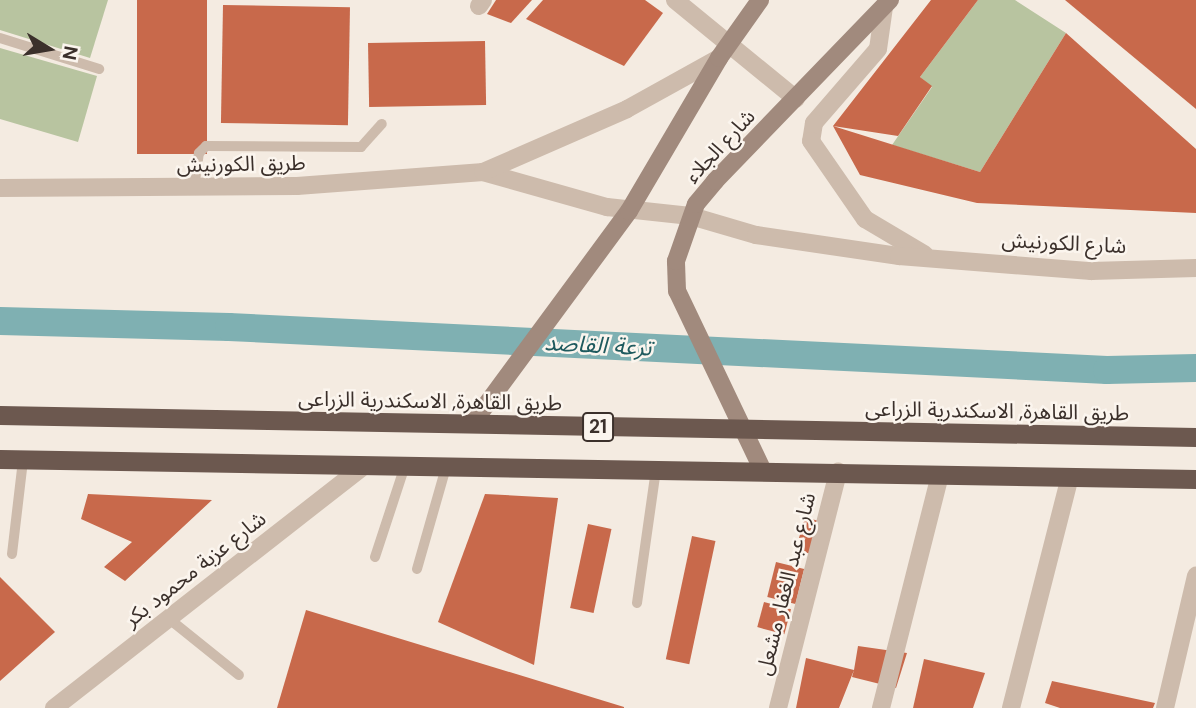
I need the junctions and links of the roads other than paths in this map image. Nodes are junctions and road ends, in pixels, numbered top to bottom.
1 (675, 0) edge
2 (760, 0) edge
3 (887, 3) edge
4 (0, 38) edge
5 (723, 51) junction
6 (99, 69) dead end
7 (796, 99) junction
8 (382, 124) dead end
9 (483, 173) junction
10 (0, 188) edge
11 (194, 188) junction
12 (629, 211) junction
13 (691, 216) junction
14 (930, 257) junction
15 (1196, 268) edge
16 (0, 415) edge
17 (472, 424) junction
18 (744, 430) junction
19 (1196, 437) edge
20 (0, 459) edge
21 (23, 460) junction
22 (364, 466) junction
23 (405, 466) junction
24 (446, 467) junction
25 (656, 470) junction
26 (763, 471) junction
27 (838, 472) junction
28 (940, 475) junction
29 (1070, 477) junction
30 (1196, 479) edge
31 (12, 554) dead end
32 (375, 557) dead end
33 (417, 569) dead end
34 (1196, 576) edge
35 (637, 603) dead end
36 (168, 618) junction
37 (239, 675) dead end
38 (54, 708) edge
39 (778, 708) edge
40 (881, 708) edge
41 (1011, 708) edge
42 (1165, 708) edge

1 - 5 street
2 - 5 main road, شارع الجلاء
3 - 7 main road, شارع الجلاء
3 - 14 street, شارع الكورنيش
4 - 6 lane
5 - 7 street
5 - 9 street, طريق الكورنيش
5 - 12 main road, شارع الجلاء
7 - 13 main road, شارع الجلاء
8 - 11 lane
9 - 11 street, طريق الكورنيش
9 - 12 street, طريق الكورنيش
10 - 11 street, طريق الكورنيش
12 - 13 street, شارع الكورنيش
12 - 17 main road, شارع الجلاء
13 - 14 street, شارع الكورنيش
13 - 18 main road, شارع الجلاء
14 - 15 street, شارع الكورنيش
16 - 17 highway, طريق القاهرة, الاسكندرية الزراعى / 21
17 - 18 highway, طريق القاهرة, الاسكندرية الزراعى / 21
18 - 19 highway, طريق القاهرة, الاسكندرية الزراعى / 21
18 - 26 main road, شارع الجلاء
20 - 21 highway, 21
21 - 22 highway, 21
21 - 31 lane
22 - 23 highway, 21
22 - 36 street, شارع عزبة محمود بكر
23 - 24 highway, 21
23 - 32 lane
24 - 25 highway, 21
24 - 33 lane
25 - 26 highway, 21
25 - 35 lane
26 - 27 highway, 21
27 - 28 highway, 21
27 - 39 street, شارع عبد الغفار مشعل
28 - 29 highway, 21
28 - 40 street
29 - 30 highway, 21
29 - 41 street
34 - 42 street
36 - 37 lane
36 - 38 street, شارع عزبة محمود بكر

